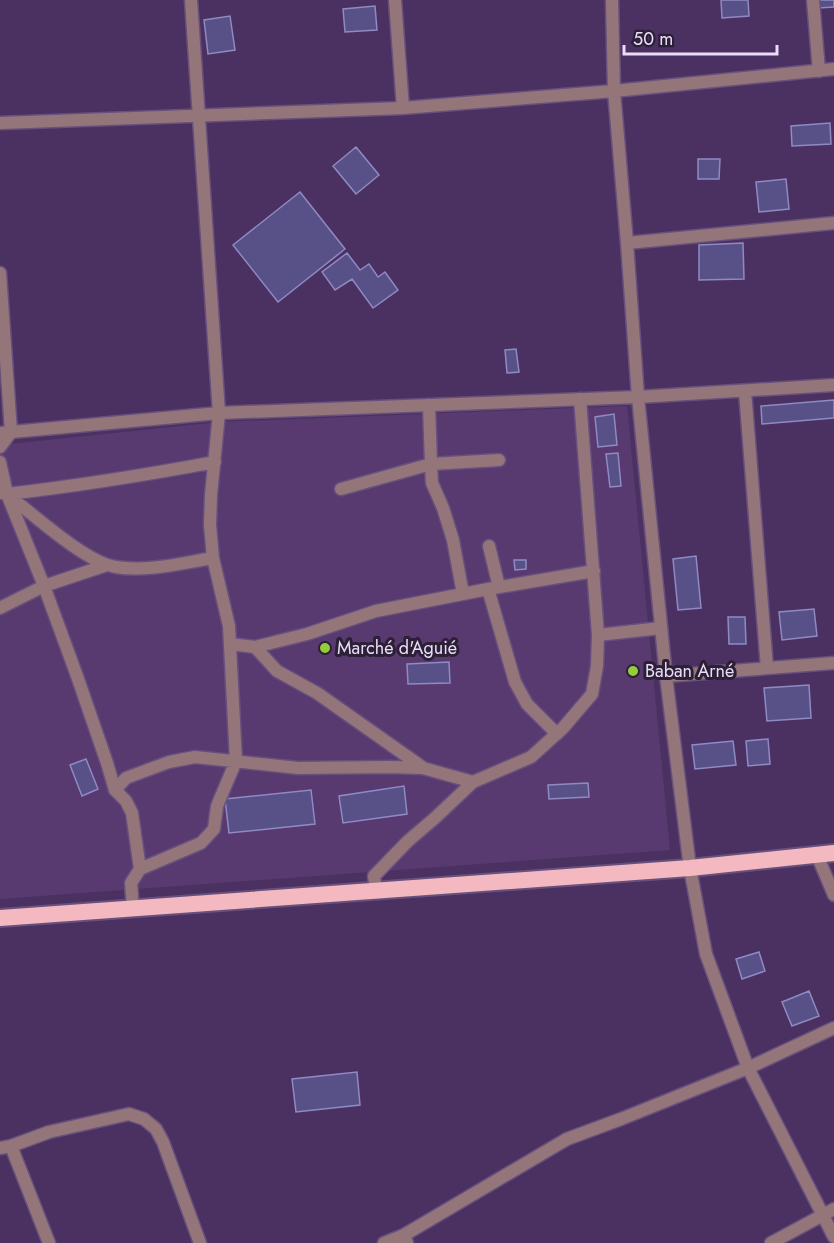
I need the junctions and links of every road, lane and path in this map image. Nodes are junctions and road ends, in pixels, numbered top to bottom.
1 (191, 0) edge
2 (395, 0) edge
3 (612, 0) edge
4 (813, 0) edge
5 (834, 69) edge
6 (819, 71) junction
7 (614, 91) junction
8 (403, 108) junction
9 (200, 116) junction
10 (0, 123) edge
11 (834, 223) edge
12 (627, 243) junction
13 (0, 273) edge
14 (834, 385) edge
15 (745, 391) junction
16 (638, 397) junction
17 (580, 399) junction
18 (429, 405) junction
19 (219, 412) junction
20 (5, 432) edge
21 (0, 447) edge
22 (499, 460) dead end
23 (0, 462) edge
24 (214, 462) junction
25 (431, 464) junction
26 (341, 489) dead end
27 (3, 494) edge
28 (489, 546) dead end
29 (213, 558) junction
30 (107, 565) junction
31 (594, 571) junction
32 (44, 586) junction
33 (493, 588) junction
34 (464, 594) junction
35 (0, 608) edge
36 (662, 628) junction
37 (598, 635) junction
38 (230, 644) junction
39 (255, 647) junction
40 (834, 663) edge
41 (767, 668) junction
42 (666, 675) junction
43 (556, 734) junction
44 (236, 761) junction
45 (423, 768) junction
46 (473, 782) junction
47 (115, 790) junction
48 (834, 853) edge
49 (817, 855) junction
50 (690, 868) junction
51 (140, 869) junction
52 (376, 891) junction
53 (834, 895) edge
54 (133, 909) junction
55 (0, 918) edge
56 (834, 1028) edge
57 (748, 1068) junction
58 (5, 1147) edge
59 (828, 1212) edge
60 (834, 1237) edge
61 (406, 1239) edge
62 (49, 1243) edge
63 (200, 1243) edge
64 (384, 1243) edge
65 (771, 1243) edge

1 - 9 street
2 - 8 street
3 - 7 street
4 - 6 street
5 - 6 street
6 - 7 street
7 - 8 street
7 - 12 street
8 - 9 street
9 - 10 street
9 - 19 street
11 - 12 street
12 - 16 street
13 - 20 street
14 - 15 street
15 - 16 street
15 - 41 street
16 - 17 street
16 - 36 street
17 - 18 street
17 - 31 street
18 - 19 street
18 - 25 street
19 - 20 street
19 - 24 street
20 - 21 street
22 - 25 street
23 - 27 street
24 - 27 street
24 - 29 street
25 - 26 street
25 - 34 street
27 - 30 street
27 - 32 street
28 - 33 street
29 - 30 street
29 - 38 street
30 - 32 street
31 - 33 street
31 - 37 street
32 - 35 street
32 - 47 street
33 - 34 street
33 - 43 street
34 - 39 street
36 - 37 street
36 - 42 street
37 - 43 street
38 - 39 street
38 - 44 street
39 - 45 street
40 - 41 street
41 - 42 street
42 - 50 street
43 - 46 street
44 - 45 street
44 - 47 street
44 - 51 street
45 - 46 street
46 - 52 street
47 - 51 street
48 - 49 highway
49 - 50 highway
49 - 53 street
50 - 52 highway
50 - 57 street
51 - 54 street
52 - 54 highway
54 - 55 highway
56 - 57 street
57 - 59 street
57 - 61 street
58 - 62 street
58 - 63 street
59 - 60 street
59 - 65 street
61 - 64 street

